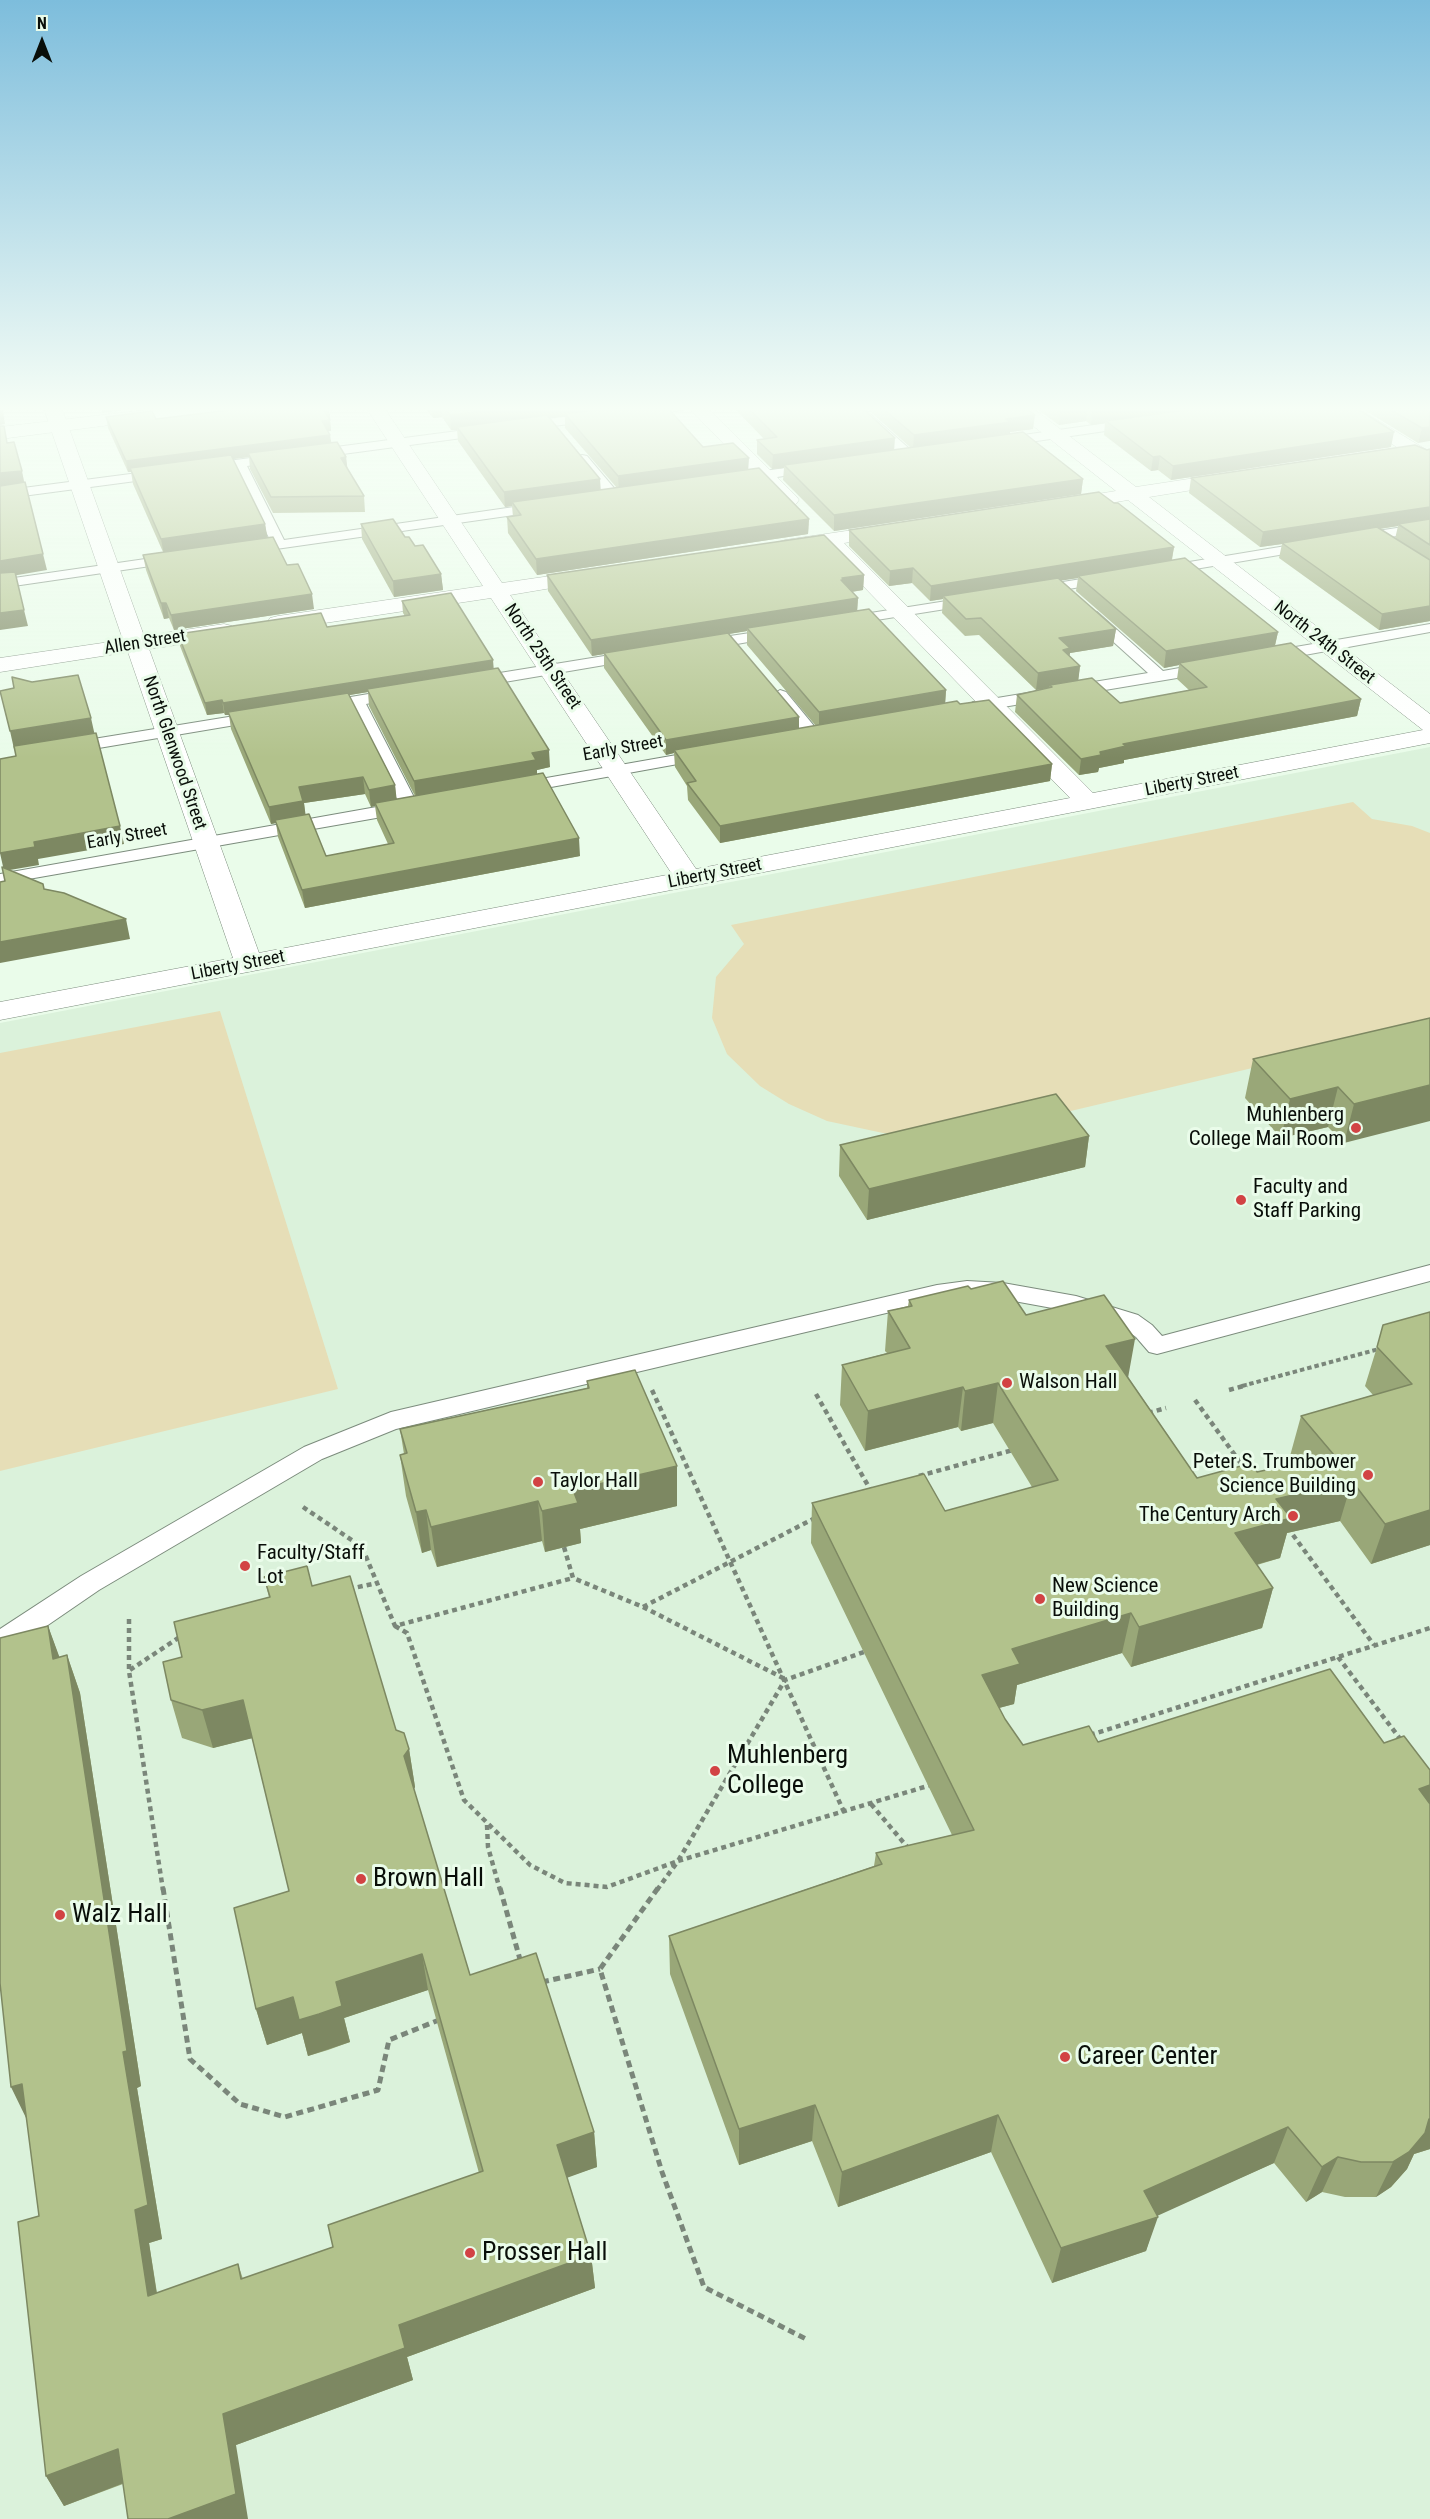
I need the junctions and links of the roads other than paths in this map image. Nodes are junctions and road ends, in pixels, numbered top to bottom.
1 (94, 524) edge
2 (269, 524) edge
3 (426, 524) edge
4 (453, 524) edge
5 (812, 524) edge
6 (1170, 524) edge
7 (910, 527) edge
8 (1430, 527) edge
9 (1376, 536) junction
10 (828, 540) junction
11 (1342, 541) edge
12 (279, 544) junction
13 (1320, 544) edge
14 (1394, 548) edge
15 (769, 549) edge
16 (234, 551) edge
17 (189, 557) edge
18 (1219, 561) junction
19 (110, 568) junction
20 (615, 572) edge
21 (1151, 572) edge
22 (1116, 578) edge
23 (0, 584) edge
24 (1060, 587) junction
25 (497, 590) junction
26 (1025, 592) edge
27 (991, 598) edge
28 (900, 612) junction
29 (833, 623) edge
30 (1430, 628) edge
31 (789, 631) edge
32 (734, 640) junction
33 (136, 645) junction
34 (1328, 646) junction
35 (688, 647) edge
36 (653, 653) edge
37 (748, 657) edge
38 (1261, 658) edge
39 (1227, 664) edge
40 (0, 665) edge
41 (550, 669) junction
42 (1160, 676) junction
43 (770, 683) edge
44 (459, 684) edge
45 (413, 692) edge
46 (356, 701) junction
47 (990, 705) junction
48 (309, 709) edge
49 (955, 711) edge
50 (273, 715) edge
51 (1430, 725) edge
52 (167, 732) junction
53 (1430, 736) edge
54 (790, 739) edge
55 (56, 750) edge
56 (721, 752) edge
57 (617, 770) junction
58 (502, 790) edge
59 (1088, 802) junction
60 (206, 843) junction
61 (0, 879) edge
62 (689, 879) junction
63 (249, 964) junction
64 (0, 1011) edge
65 (1430, 1274) edge
66 (0, 1642) edge

1 - 19 street, North Glenwood Street
2 - 12 lane
3 - 12 lane
4 - 25 street, North 25th Street
5 - 10 street
6 - 18 street, North 24th Street
7 - 10 street
8 - 9 lane
9 - 11 lane
9 - 14 lane
10 - 15 street
10 - 28 street
12 - 16 lane
13 - 18 lane
17 - 19 lane
18 - 21 lane
18 - 34 street, North 24th Street
19 - 23 lane
19 - 33 street, North Glenwood Street
20 - 25 street, Allen Street
22 - 24 lane
24 - 26 lane
24 - 42 lane
25 - 33 street, Allen Street
25 - 41 street, North 25th Street
27 - 28 lane
28 - 29 lane
28 - 47 street
30 - 34 lane
31 - 32 lane
32 - 35 lane
32 - 37 lane
33 - 40 street, Allen Street
33 - 52 street, North Glenwood Street
34 - 38 lane
34 - 51 street, North 24th Street
36 - 41 lane
39 - 42 lane
41 - 44 lane
41 - 57 street, North 25th Street
42 - 47 lane
43 - 54 lane
45 - 46 lane
46 - 48 lane
46 - 60 lane, Early Street
47 - 49 lane
47 - 59 street
50 - 52 lane
52 - 55 lane
52 - 60 street, North Glenwood Street
53 - 59 street, Liberty Street
56 - 57 lane, Early Street
57 - 58 lane, Early Street
57 - 62 street, North 25th Street
59 - 62 street, Liberty Street
60 - 61 lane, Early Street
60 - 63 street, North Glenwood Street
62 - 63 street, Liberty Street
63 - 64 street, Liberty Street
65 - 66 lane

